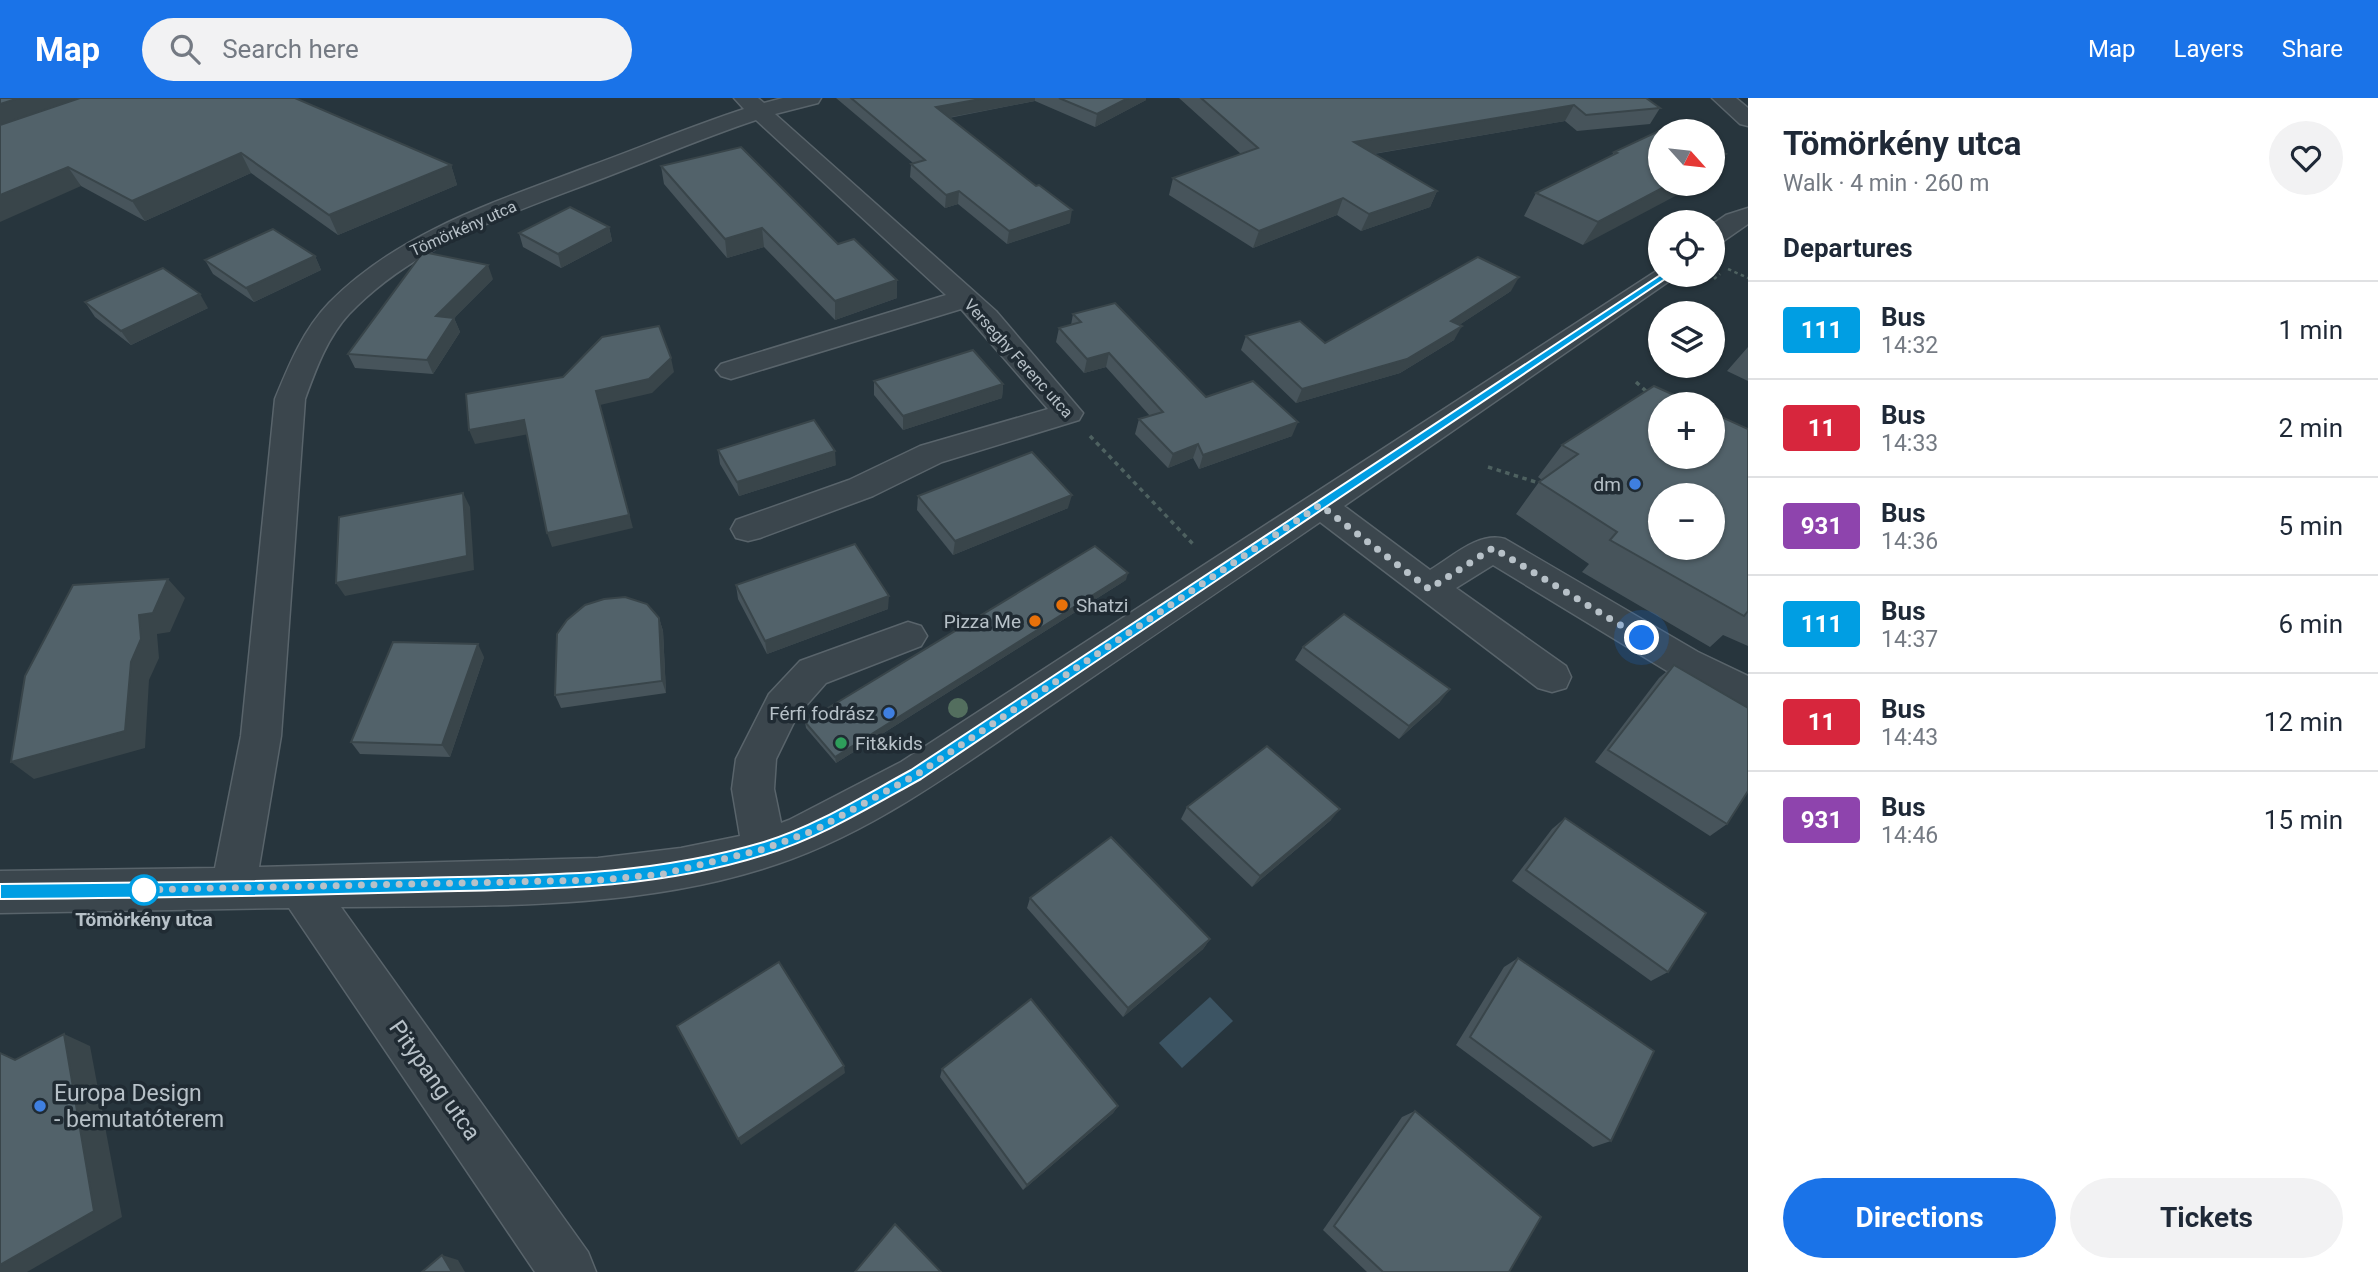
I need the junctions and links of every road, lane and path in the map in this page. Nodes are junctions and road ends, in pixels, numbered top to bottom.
1 (810, 98) edge
2 (1723, 98) edge
3 (751, 104) edge
4 (1748, 119) edge
5 (1748, 216) edge
6 (1725, 228) edge
7 (1748, 238) edge
8 (1725, 259) edge
9 (1725, 266) edge
10 (1748, 278) edge
11 (1672, 289) edge
12 (966, 298) junction
13 (731, 370) dead end
14 (1636, 382) dead end
15 (1648, 393) edge
16 (1068, 412) junction
17 (1488, 467) dead end
18 (1553, 487) edge
19 (1320, 505) junction
20 (748, 529) dead end
21 (1220, 571) junction
22 (1429, 589) junction
23 (908, 636) dead end
24 (1552, 677) dead end
25 (1748, 694) edge
26 (764, 849) junction
27 (301, 888) junction
28 (233, 890) junction
29 (0, 891) edge
30 (568, 1272) edge

1 - 3 street, Tömörkény utca
2 - 4 street
3 - 12 street, Verseghy Ferenc utca
3 - 28 street, Tömörkény utca
5 - 6 street
7 - 8 street
9 - 10 path
11 - 19 street
12 - 13 street
12 - 16 street, Verseghy Ferenc utca
14 - 15 path
16 - 20 street
16 - 21 path, Verseghy Ferenc utca
17 - 18 path
19 - 21 street
19 - 22 street
21 - 26 street
22 - 24 street
22 - 25 street
23 - 26 street
26 - 27 street
27 - 28 street
27 - 30 street, Pitypang utca
28 - 29 street

